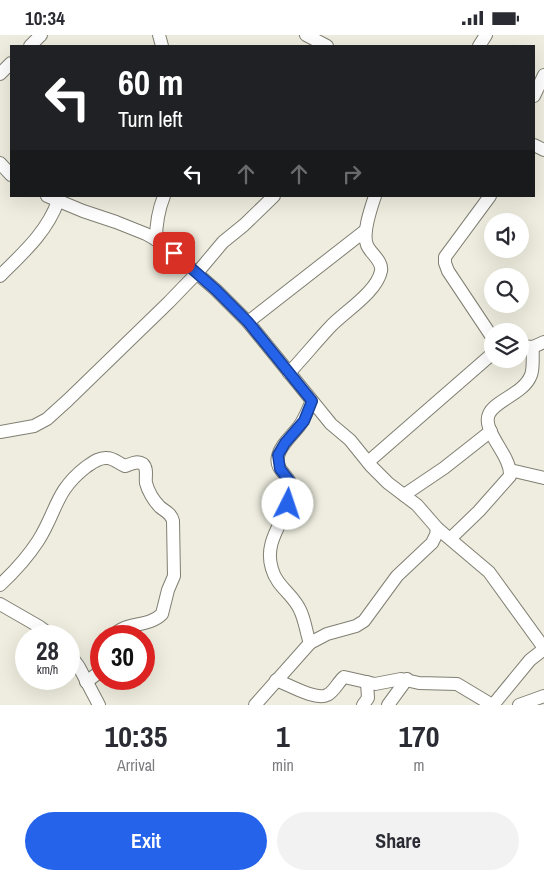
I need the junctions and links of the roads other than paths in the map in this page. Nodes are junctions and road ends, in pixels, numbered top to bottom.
1 (42, 35) edge
2 (306, 35) edge
3 (31, 45) edge
4 (325, 45) edge
5 (10, 64) edge
6 (0, 74) edge
7 (544, 75) edge
8 (535, 94) edge
9 (0, 163) edge
10 (10, 174) edge
11 (164, 197) edge
12 (273, 197) edge
13 (375, 197) edge
14 (489, 197) edge
15 (52, 199) edge
16 (366, 231) junction
17 (156, 240) junction
18 (197, 273) junction
19 (0, 276) edge
20 (248, 322) junction
21 (484, 325) edge
22 (532, 345) edge
23 (484, 361) edge
24 (289, 373) junction
25 (312, 401) junction
26 (491, 431) junction
27 (0, 433) edge
28 (368, 463) junction
29 (510, 470) junction
30 (544, 479) edge
31 (404, 495) junction
32 (438, 528) junction
33 (451, 538) junction
34 (0, 585) edge
35 (0, 604) edge
36 (37, 625) edge
37 (141, 625) edge
38 (310, 643) junction
39 (544, 649) edge
40 (80, 669) edge
41 (90, 678) edge
42 (407, 679) junction
43 (276, 680) junction
44 (86, 681) junction
45 (367, 682) junction
46 (544, 696) edge
47 (99, 705) edge
48 (255, 705) edge
49 (363, 705) edge
50 (388, 705) edge
51 (493, 705) edge
52 (519, 705) edge

1 - 3 street
2 - 4 street
5 - 6 street
7 - 8 street
9 - 10 street
11 - 17 street
12 - 18 street
13 - 16 street
14 - 21 street
15 - 17 street
15 - 19 street
16 - 20 street
16 - 24 street
17 - 18 street
18 - 20 street
18 - 27 street
20 - 24 street
22 - 26 street
23 - 28 street
24 - 25 street
25 - 28 street
25 - 38 street
26 - 29 street
26 - 31 street
28 - 31 street
29 - 30 street
29 - 33 street
31 - 32 street
32 - 33 street
32 - 38 street
33 - 39 street
34 - 37 street
35 - 36 street
38 - 43 street
39 - 51 street
40 - 44 street
41 - 44 street
42 - 45 street
42 - 50 street
42 - 51 street
43 - 45 street
43 - 48 street
44 - 47 street
45 - 49 street
46 - 52 street

